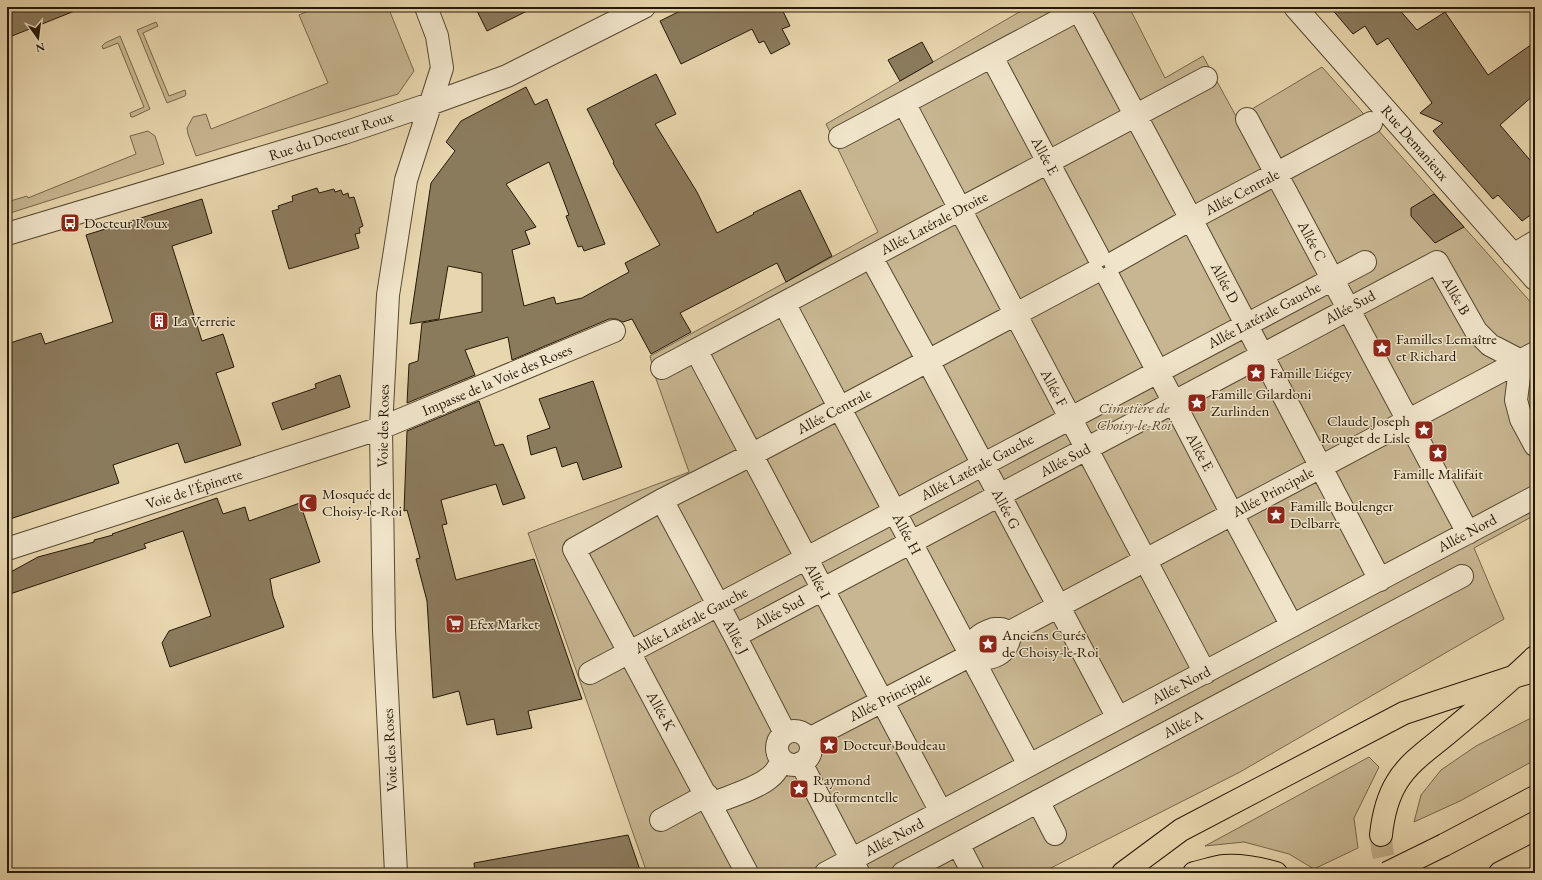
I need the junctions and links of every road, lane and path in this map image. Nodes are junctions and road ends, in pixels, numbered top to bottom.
1 (426, 7) edge
2 (644, 7) edge
3 (1295, 7) edge
4 (1082, 8) edge
5 (992, 57) junction
6 (1206, 78) dead end
7 (904, 103) junction
8 (430, 104) junction
9 (1135, 116) junction
10 (1247, 119) dead end
11 (1371, 123) dead end
12 (840, 137) dead end
13 (1049, 162) junction
14 (1277, 173) junction
15 (960, 209) junction
16 (1191, 219) junction
17 (7, 234) edge
18 (1535, 242) edge
19 (1513, 255) junction
20 (871, 256) junction
21 (1365, 262) dead end
22 (1437, 262) joint
23 (1104, 267) junction
24 (1332, 279) junction
25 (1535, 279) edge
26 (784, 303) junction
27 (1348, 308) junction
28 (1016, 315) junction
29 (1246, 325) junction
30 (614, 331) dead end
31 (696, 350) junction
32 (1262, 354) junction
33 (1528, 357) edge
34 (928, 361) junction
35 (662, 368) dead end
36 (1158, 371) junction
37 (1173, 402) junction
38 (840, 408) junction
39 (1070, 418) junction
40 (1408, 420) junction
41 (381, 428) junction
42 (1535, 445) edge
43 (1085, 449) junction
44 (751, 455) junction
45 (983, 465) junction
46 (1321, 467) junction
47 (998, 495) junction
48 (1535, 497) edge
49 (662, 500) junction
50 (895, 511) junction
51 (1232, 514) junction
52 (1468, 533) junction
53 (911, 542) junction
54 (7, 549) edge
55 (574, 549) joint
56 (806, 559) junction
57 (1145, 561) junction
58 (1462, 576) dead end
59 (1380, 580) junction
60 (822, 590) junction
61 (718, 605) junction
62 (1058, 607) junction
63 (1292, 626) junction
64 (735, 636) junction
65 (629, 653) junction
66 (971, 655) junction
67 (1535, 657) edge
68 (590, 673) dead end
69 (1205, 673) junction
70 (1525, 673) edge
71 (881, 701) junction
72 (1118, 718) junction
73 (785, 733) junction
74 (809, 739) junction
75 (792, 762) junction
76 (1029, 765) junction
77 (1535, 797) edge
78 (709, 800) junction
79 (1038, 801) junction
80 (941, 812) junction
81 (661, 820) dead end
82 (1055, 834) dead end
83 (1381, 835) tunnel mouth
84 (958, 844) junction
85 (1535, 855) edge
86 (856, 866) edge
87 (396, 873) edge
88 (748, 873) edge
89 (826, 873) edge
90 (904, 873) edge
91 (973, 873) edge
92 (1123, 873) edge
93 (1194, 873) edge
94 (1276, 873) edge
95 (1387, 873) edge
96 (1500, 873) edge

1 - 8 street, Voie des Roses
2 - 8 street, Rue du Docteur Roux
3 - 19 street, Rue Demanieux
4 - 5 street
4 - 9 street, Allée D
5 - 7 street
5 - 13 street, Allée E
6 - 9 street, Allée Latérale Droite
7 - 12 street
7 - 15 street, Allée F
8 - 17 street, Rue du Docteur Roux
8 - 41 street, Voie des Roses
9 - 13 street, Allée Latérale Droite
9 - 16 street, Allée D
10 - 14 street, Allée C
11 - 14 street, Allée Centrale
13 - 15 street, Allée Latérale Droite
13 - 23 street, Allée E
14 - 16 street, Allée Centrale
14 - 24 street, Allée C
15 - 20 street, Allée Latérale Droite
15 - 28 street, Allée F
16 - 23 street, Allée Centrale
16 - 29 street, Allée D
18 - 19 street
19 - 25 street, Rue Demanieux
20 - 26 street, Allée Latérale Droite
20 - 34 street, Allée G
21 - 24 street, Allée Latérale Gauche
22 - 27 street, Allée Sud
22 - 33 street, Allée B
23 - 28 street, Allée Centrale
23 - 36 street, Allée E
24 - 27 street, Allée C
24 - 29 street, Allée Latérale Gauche
26 - 31 street, Allée Latérale Droite
26 - 38 street, Allée H
27 - 32 street, Allée Sud
27 - 40 street, Allée C
28 - 34 street, Allée Centrale
28 - 39 street, Allée F
29 - 32 street, Allée D
29 - 36 street, Allée Latérale Gauche
30 - 41 street, Impasse de la Voie des Roses
31 - 35 street, Allée Latérale Droite
31 - 44 street, Allée I
32 - 37 street, Allée Sud
32 - 46 street, Allée D
33 - 40 street, Allée Principale
33 - 42 street
34 - 38 street, Allée Centrale
34 - 45 street, Allée G
36 - 37 street, Allée E
36 - 39 street, Allée Latérale Gauche
37 - 43 street, Allée Sud
37 - 51 street, Allée E
38 - 44 street, Allée Centrale
38 - 50 street, Allée H
39 - 43 street, Allée F
39 - 45 street, Allée Latérale Gauche
40 - 46 street, Allée Principale
40 - 52 street, Allée C
41 - 54 street, Voie de l'Épinette
41 - 87 street, Voie des Roses
43 - 47 street, Allée Sud
43 - 57 street, Allée F
44 - 49 street, Allée Centrale
44 - 56 street, Allée I
45 - 47 street, Allée G
45 - 50 street, Allée Latérale Gauche
46 - 51 street, Allée Principale
46 - 59 street, Allée D
47 - 53 street, Allée Sud
47 - 62 street, Allée G
48 - 52 street, Allée Nord
49 - 55 street, Allée Centrale
49 - 61 street, Allée J
50 - 53 street, Allée H
50 - 56 street, Allée Latérale Gauche
51 - 57 street, Allée Principale
51 - 63 street, Allée E
52 - 59 street, Allée Nord
53 - 60 street, Allée Sud
53 - 66 street, Allée H
55 - 65 street, Allée K
56 - 60 street, Allée I
56 - 61 street, Allée Latérale Gauche
57 - 62 street, Allée Principale
57 - 69 street, Allée F
58 - 79 street, Allée A
59 - 63 street, Allée Nord
60 - 64 street, Allée Sud
60 - 71 street, Allée I
61 - 64 street, Allée J
61 - 65 street, Allée Latérale Gauche
62 - 66 street, Allée Principale
62 - 72 street, Allée G
63 - 69 street, Allée Nord
64 - 73 street, Allée J
65 - 68 street, Allée Latérale Gauche
65 - 78 street, Allée K
66 - 71 street, Allée Principale
66 - 76 street, Allée H
67 - 70 main road
69 - 72 street, Allée Nord
70 - 83 main road
70 - 92 main road
71 - 74 street, Allée Principale
71 - 80 street, Allée I
72 - 76 street, Allée Nord
73 - 74 street
73 - 75 street
74 - 75 street
75 - 78 street
75 - 86 street
76 - 80 street, Allée Nord
77 - 95 main road, bridge
78 - 81 street
78 - 88 street, Allée K
79 - 82 street
79 - 84 street, Allée A
80 - 86 street, Allée Nord
84 - 90 street, Allée A
84 - 91 street
85 - 96 main road
86 - 89 street, Allée Nord
93 - 94 main road

